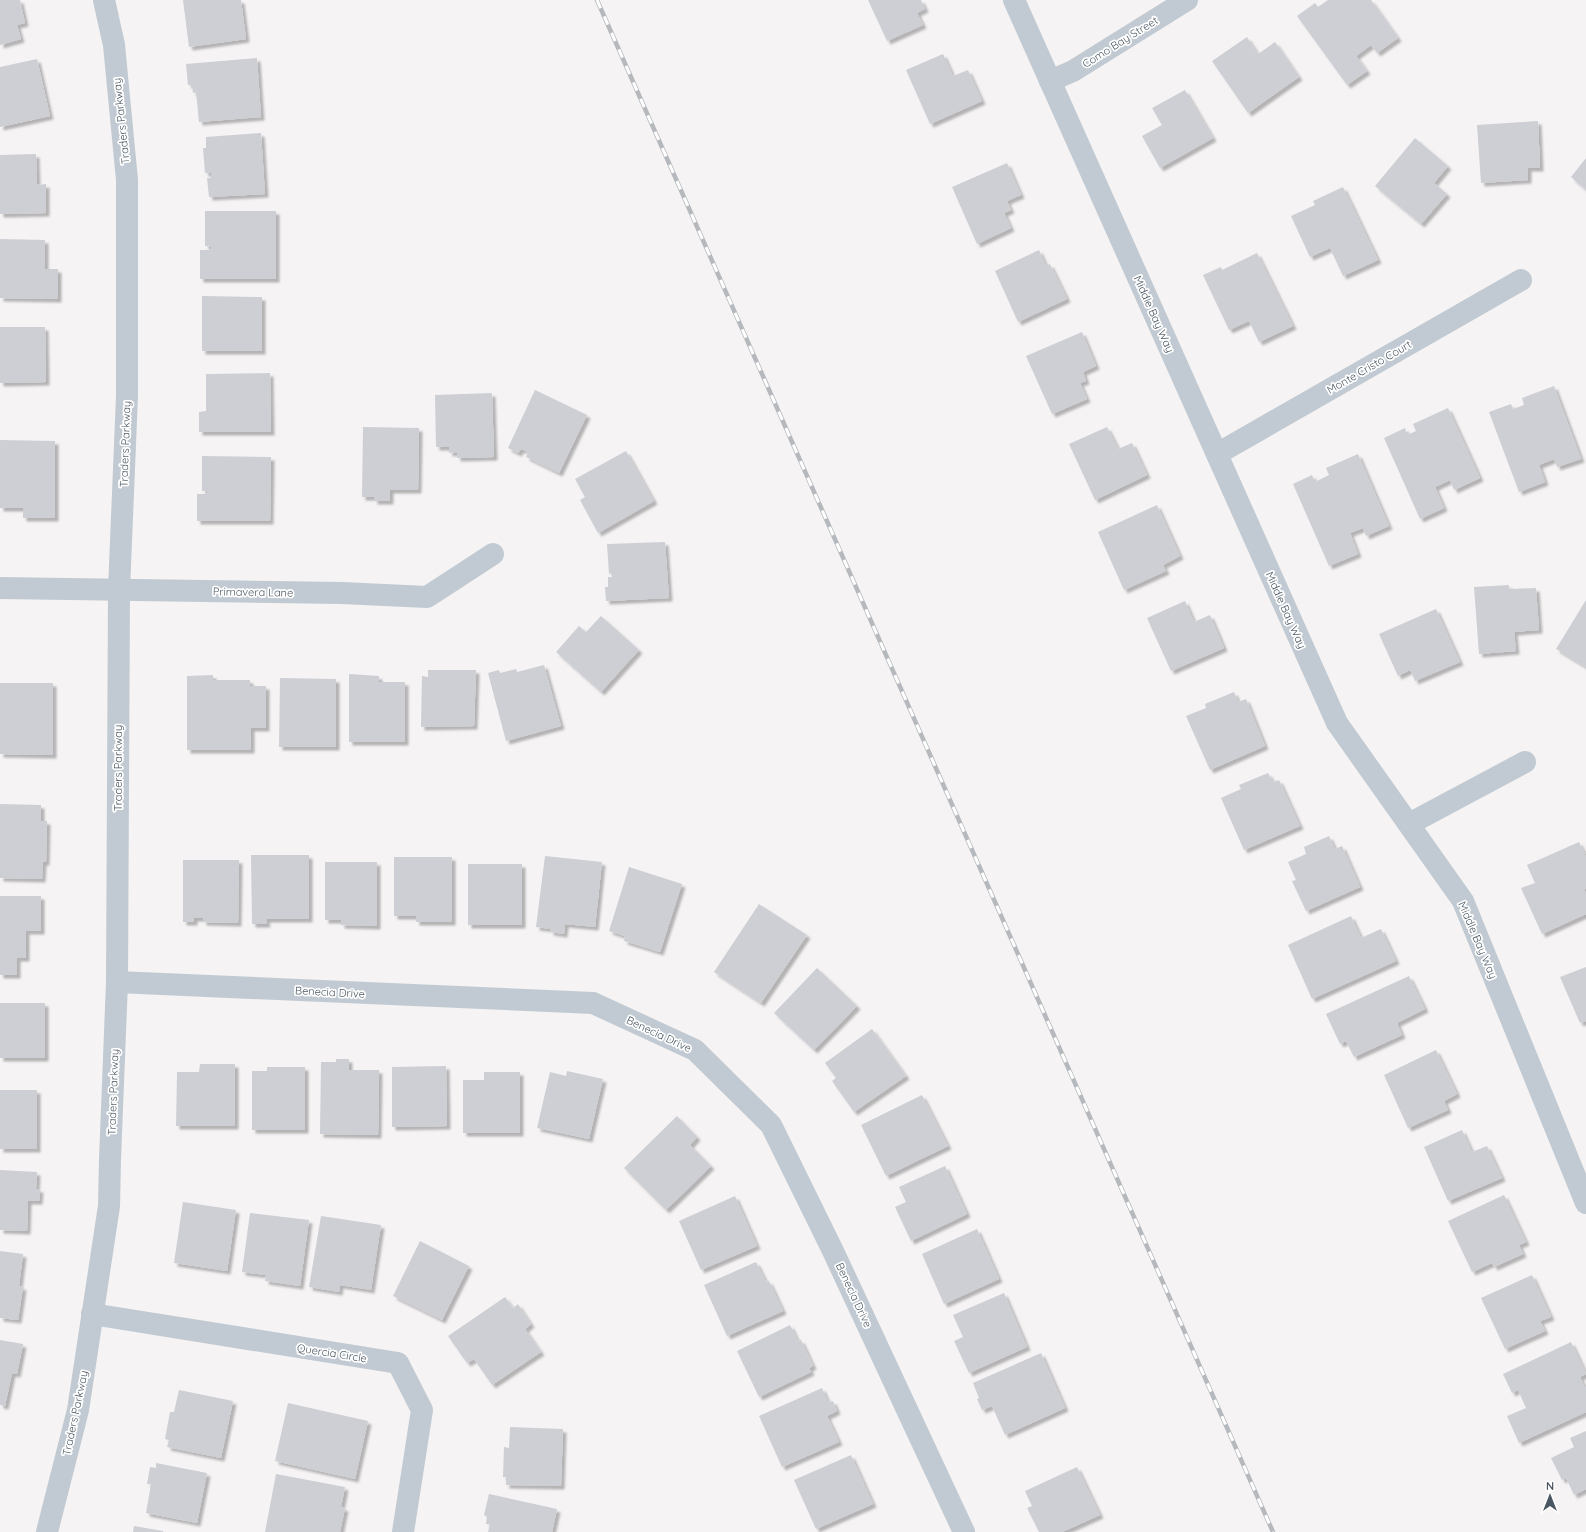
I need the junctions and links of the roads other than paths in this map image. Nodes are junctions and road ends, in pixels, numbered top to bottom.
1 (104, 0) edge
2 (1014, 0) edge
3 (1187, 0) edge
4 (1050, 81) junction
5 (1521, 280) dead end
6 (1217, 454) junction
7 (493, 554) dead end
8 (0, 588) edge
9 (119, 590) junction
10 (1525, 762) dead end
11 (1409, 824) junction
12 (117, 982) junction
13 (1586, 1203) edge
14 (92, 1314) junction
15 (47, 1532) edge
16 (403, 1532) edge
17 (964, 1532) edge

1 - 9 street, Traders Parkway
2 - 4 street, Middle Bay Way
3 - 4 street, Como Bay Street
4 - 6 street, Middle Bay Way
5 - 6 street, Monte Cristo Court
6 - 11 street, Middle Bay Way
7 - 9 street, Primavera Lane
8 - 9 street, Primavera Lane
9 - 12 street, Traders Parkway
10 - 11 street
11 - 13 street, Middle Bay Way
12 - 14 street, Traders Parkway
12 - 17 street, Benecia Drive
14 - 15 street, Traders Parkway
14 - 16 street, Quercia Circle

